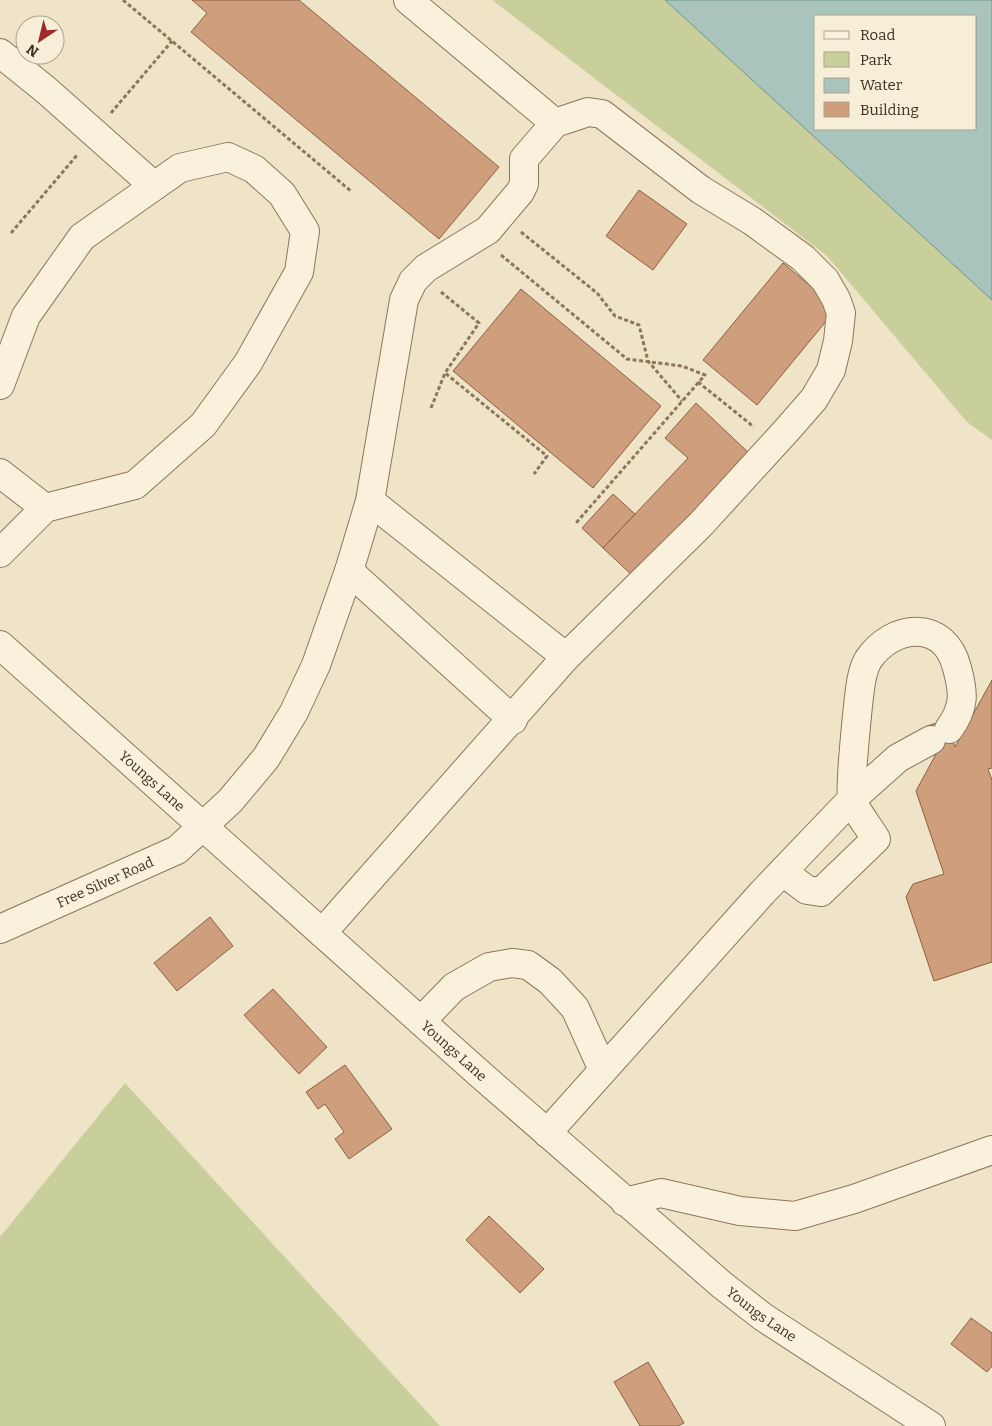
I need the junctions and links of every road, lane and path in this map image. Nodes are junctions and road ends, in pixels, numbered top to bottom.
1 (123, 0) edge
2 (408, 0) edge
3 (172, 41) junction
4 (0, 53) edge
5 (109, 116) dead end
6 (555, 123) junction
7 (82, 150) dead end
8 (154, 186) junction
9 (352, 192) dead end
10 (521, 232) dead end
11 (10, 233) dead end
12 (499, 253) dead end
13 (439, 290) dead end
14 (648, 361) junction
15 (445, 373) junction
16 (698, 382) junction
17 (0, 385) edge
18 (682, 401) junction
19 (431, 408) dead end
20 (756, 429) dead end
21 (0, 473) edge
22 (534, 474) dead end
23 (370, 500) junction
24 (45, 508) junction
25 (576, 523) dead end
26 (0, 552) edge
27 (349, 571) junction
28 (0, 645) edge
29 (566, 657) junction
30 (512, 720) junction
31 (852, 799) junction
32 (203, 826) junction
33 (782, 872) junction
34 (0, 929) edge
35 (322, 933) junction
36 (421, 1021) junction
37 (603, 1070) junction
38 (547, 1133) junction
39 (992, 1150) edge
40 (626, 1202) junction
41 (931, 1426) edge

1 - 3 path
2 - 6 street
3 - 5 path
3 - 9 path
4 - 8 street
6 - 23 street, Free Silver Road
6 - 29 street
7 - 11 path
8 - 17 street
8 - 24 street
10 - 14 path
12 - 14 path
13 - 15 path
14 - 16 path
14 - 18 path
15 - 19 path
15 - 22 path
16 - 18 path
16 - 20 path
18 - 25 path
21 - 24 street
23 - 27 street, Free Silver Road
23 - 29 street
24 - 26 street
27 - 30 street
27 - 32 street, Free Silver Road
28 - 32 street, Youngs Lane
29 - 30 street
30 - 35 street
31 - 31 street
31 - 33 street
31 - 33 street
32 - 34 street, Free Silver Road
32 - 35 street, Youngs Lane
33 - 37 street
35 - 36 street, Youngs Lane
36 - 37 street
36 - 38 street, Youngs Lane
37 - 38 street
38 - 40 street, Youngs Lane
39 - 40 street
40 - 41 street, Youngs Lane

